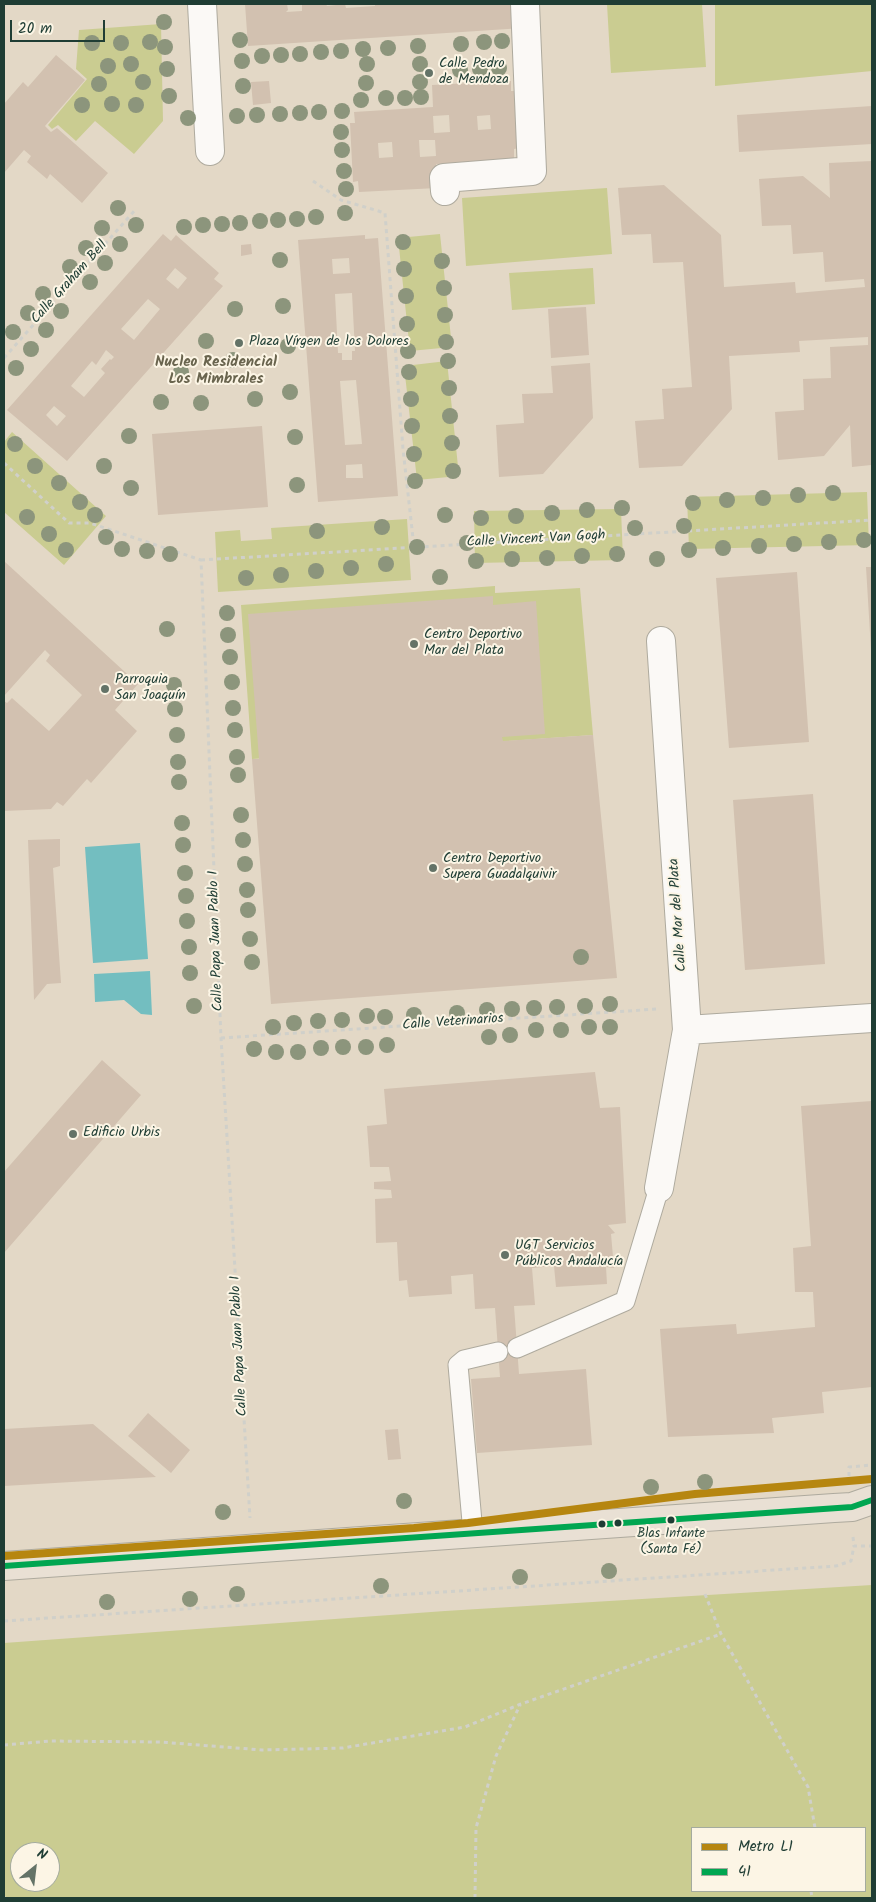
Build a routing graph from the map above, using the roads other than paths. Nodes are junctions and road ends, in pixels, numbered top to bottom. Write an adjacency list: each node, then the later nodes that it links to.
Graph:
1 (202, 4): 3 (street)
2 (525, 4): 4 (street)
3 (210, 151)
4 (445, 191)
5 (661, 641): 7 (street, Calle Mar del Plata)
6 (872, 1018): 7 (street)
7 (686, 1019): 8 (street, Calle Mar del Plata)
8 (659, 1188): 9 (lane)
9 (517, 1348)
10 (498, 1352): 12 (lane)
11 (865, 1506): 12 (main road)
12 (473, 1533): 13 (main road)
13 (4, 1566)

